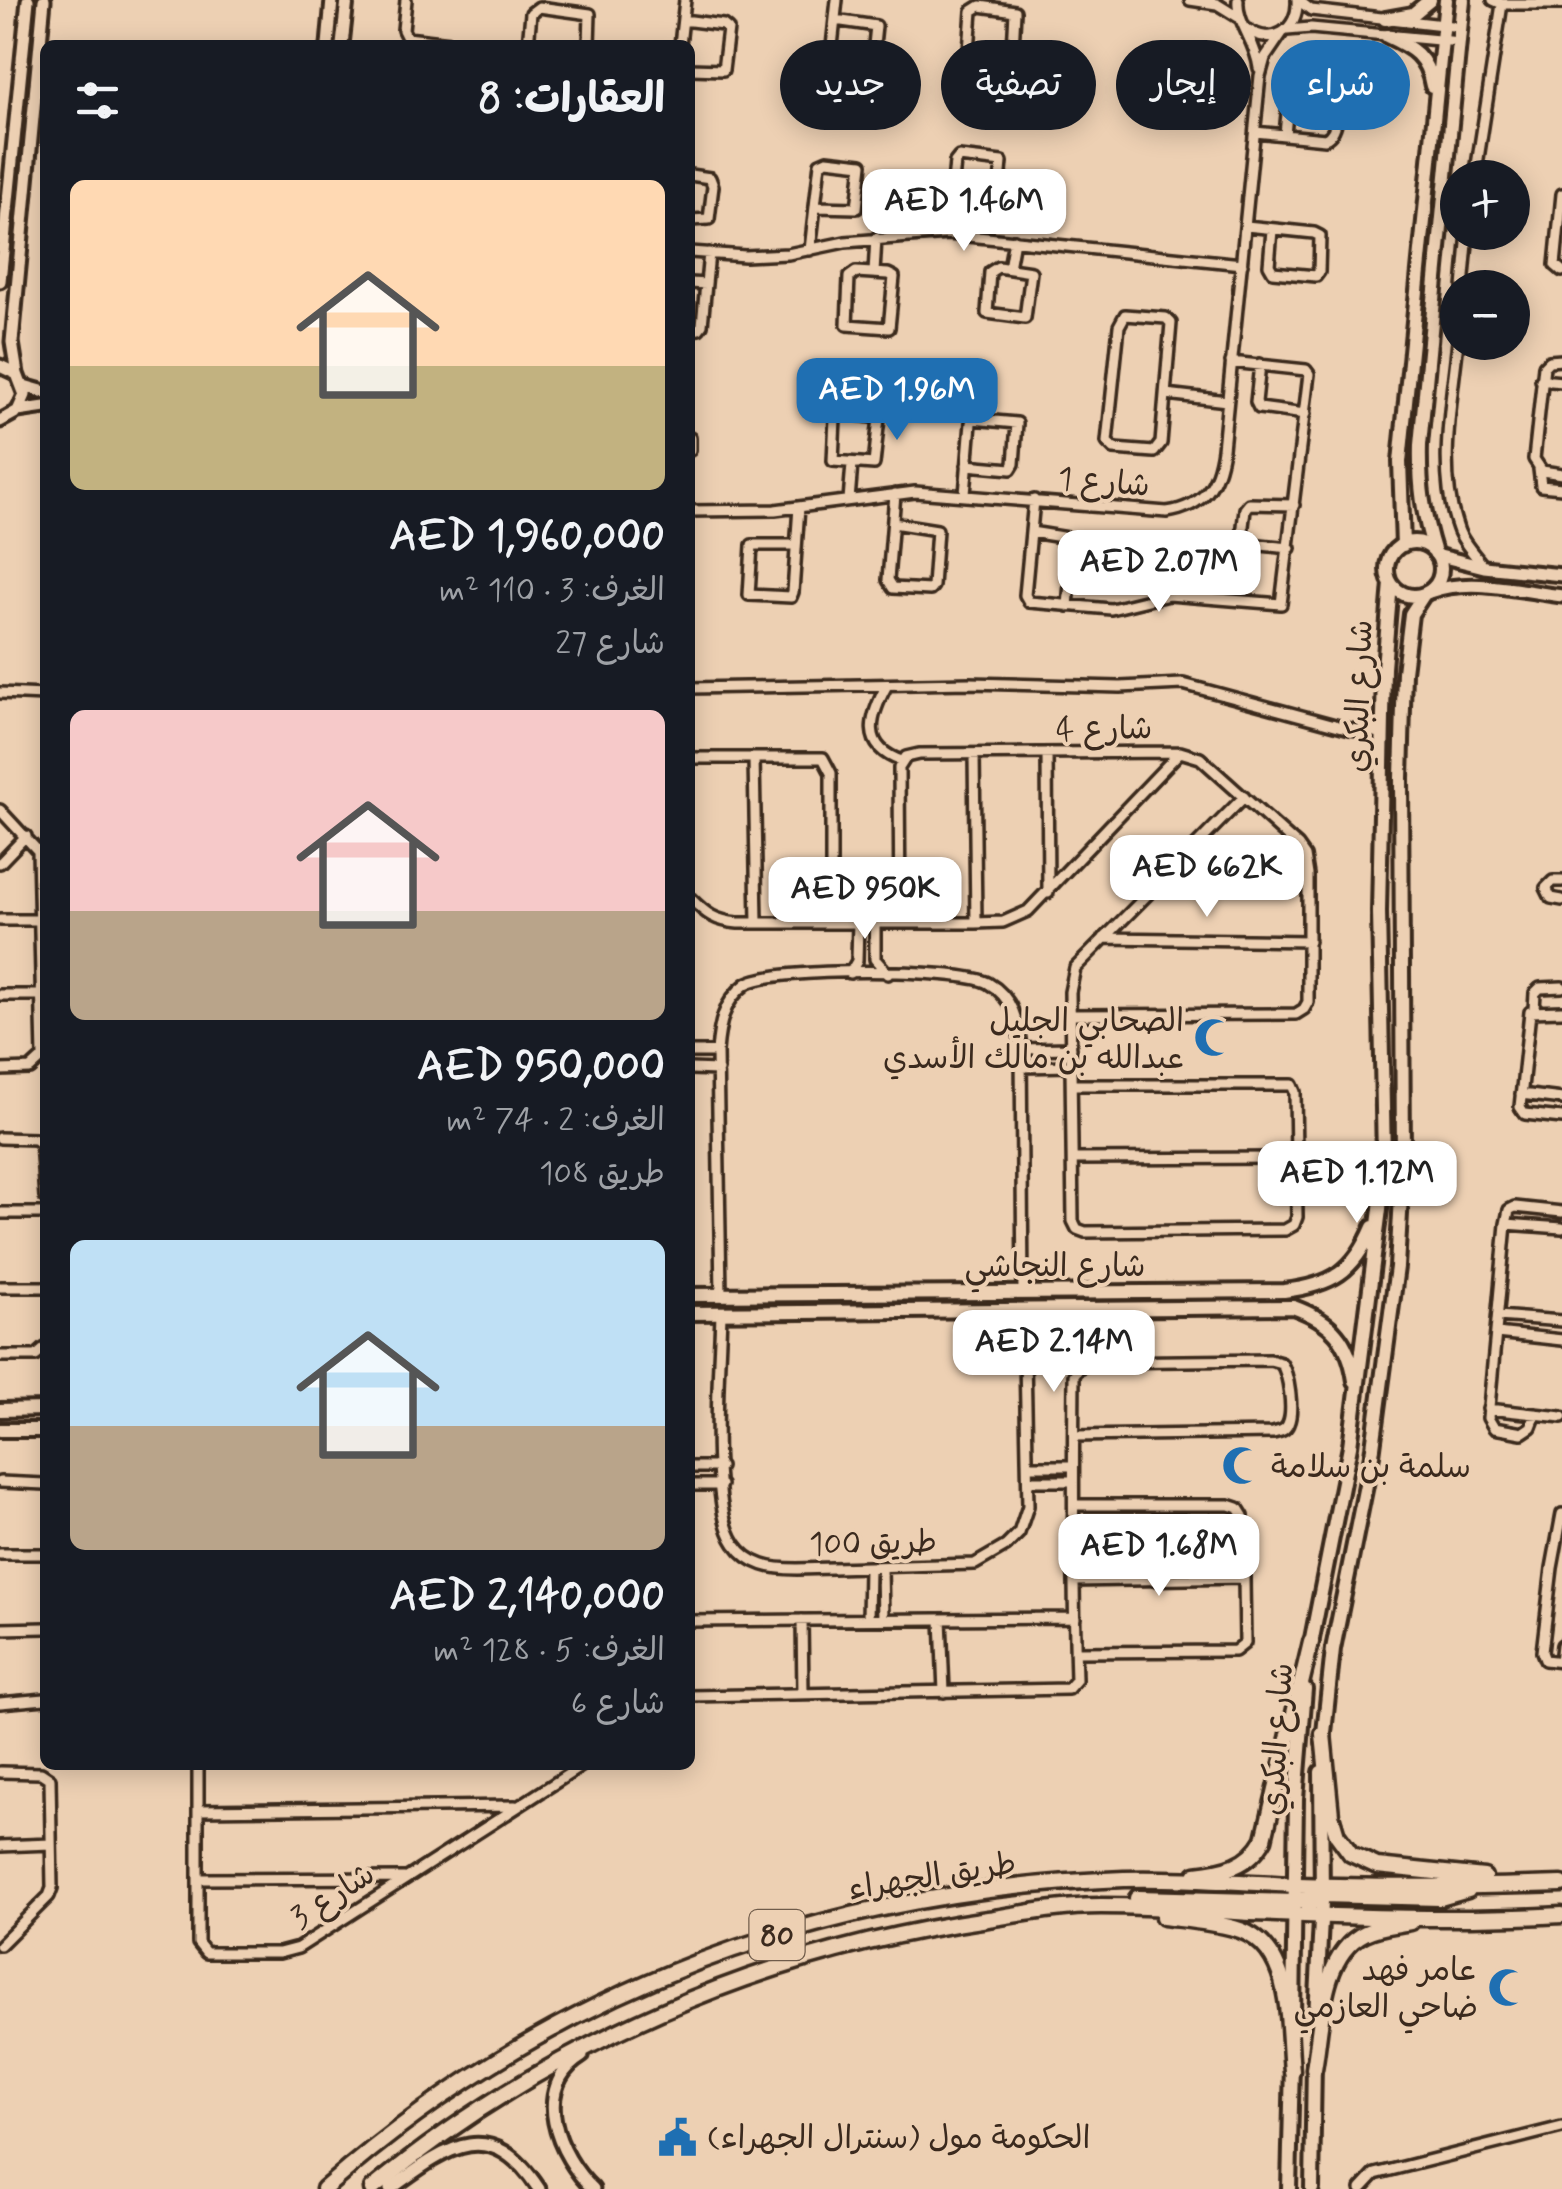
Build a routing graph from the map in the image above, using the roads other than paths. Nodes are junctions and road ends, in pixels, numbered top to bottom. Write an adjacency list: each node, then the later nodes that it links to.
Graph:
1 (28, 0): 59 (street)
2 (44, 0): 26 (street)
3 (332, 0): 27 (street)
4 (347, 0): 28 (street)
5 (406, 0): 29 (street)
6 (685, 0): 19 (street)
7 (837, 0): 20 (street)
8 (1190, 0): 21 (street)
9 (1238, 0): 21 (street, شارع 1)
10 (1298, 0): 18 (street); 23 (street, شارع 1)
11 (1430, 0): 18 (main road)
12 (1446, 0): 22 (main road)
13 (1464, 0): 24 (main road)
14 (1498, 2): 17 (street); 40 (street)
15 (563, 4): 30 (street); 31 (street)
16 (996, 4): 16 (street)
17 (1562, 4)
18 (1384, 19): 22 (street)
19 (683, 20): 32 (street); 35 (street)
20 (834, 20): 20 (street)
21 (1242, 22): 23 (street); 36 (street, شارع 1)
22 (1442, 25): 24 (street); 33 (main road)
23 (1285, 32): 25 (street); 36 (street, شارع 1)
24 (1460, 34): 33 (street); 95 (main road)
25 (1387, 36): 33 (street); 37 (main road)
26 (40, 40)
27 (328, 40)
28 (343, 40)
29 (424, 40)
30 (529, 40)
31 (589, 40)
32 (681, 40)
33 (1440, 42): 37 (main road)
34 (40, 43): 68 (street)
35 (695, 69)
36 (1260, 76): 38 (street, شارع 1)
37 (1434, 102): 92 (main road)
38 (1255, 132): 39 (street); 46 (street, شارع 1)
39 (1285, 135): 39 (street)
40 (1477, 160)
41 (695, 176): 45 (street)
42 (1562, 194): 52 (street)
43 (952, 204): 43 (street); 48 (street)
44 (816, 207): 44 (street); 51 (street)
45 (695, 220)
46 (1246, 226): 47 (street); 55 (street, شارع 1)
47 (1272, 230): 47 (street)
48 (948, 234): 49 (street); 50 (street)
49 (876, 238): 51 (street); 58 (street)
50 (1014, 240): 55 (street); 56 (street)
51 (810, 250): 54 (street)
52 (1559, 252): 57 (street)
53 (695, 253): 54 (street)
54 (709, 254): 61 (street)
55 (1242, 264): 65 (street, شارع 1)
56 (1010, 268): 56 (street)
57 (1562, 271)
58 (874, 273): 58 (street)
59 (0, 281)
60 (695, 283): 61 (street)
61 (706, 284): 62 (street)
62 (695, 329)
63 (1456, 360): 96 (street)
64 (1562, 360): 69 (street)
65 (1231, 362): 66 (street); 73 (street, شارع 1)
66 (1260, 364): 76 (street); 76 (street)
67 (0, 366): 68 (street)
68 (20, 380): 71 (street); 75 (street)
69 (1541, 380): 70 (street); 80 (street)
70 (1562, 382)
71 (40, 390)
72 (1166, 394): 72 (street); 73 (street)
73 (1227, 401): 86 (street, شارع 1)
74 (40, 409): 75 (street)
75 (18, 411): 77 (street)
76 (1305, 414): 87 (street)
77 (0, 421)
78 (852, 464): 78 (street); 85 (street)
79 (967, 465): 79 (street); 84 (street)
80 (1539, 469): 81 (street); 82 (street)
81 (1562, 474)
82 (1562, 488)
83 (895, 494): 84 (street, شارع 1); 85 (street, شارع 1); 90 (street)
84 (964, 494): 86 (street, شارع 1)
85 (849, 500): 88 (street, شارع 1)
86 (1034, 500): 91 (street)
87 (1294, 505): 94 (street); 94 (street)
88 (800, 507): 89 (street, شارع 1); 93 (street)
89 (695, 511)
90 (893, 523): 90 (street)
91 (1031, 532): 101 (street); 101 (street)
92 (1403, 545): 95 (main road); 98 (main road)
93 (796, 546): 93 (street)
94 (1290, 548): 101 (street)
95 (1436, 554): 96 (street); 99 (main road)
96 (1484, 567): 97 (street)
97 (1562, 578): 100 (street)
98 (1390, 583): 99 (main road); 106 (main road, شارع البكري)
99 (1426, 593): 100 (street); 141 (main road, شارع البكري)
100 (1562, 594)
101 (1068, 606)
102 (886, 685): 103 (street); 106 (street); 112 (street)
103 (695, 688)
104 (0, 693): 105 (street)
105 (40, 695)
106 (1382, 733): 132 (main road, شارع البكري)
107 (1180, 752): 108 (street, شارع 4); 113 (street); 118 (street, شارع 4)
108 (1047, 753): 109 (street, شارع 4); 118 (street)
109 (974, 754): 112 (street, شارع 4); 129 (street)
110 (695, 758): 111 (street)
111 (754, 758): 124 (street); 127 (street)
112 (902, 760): 128 (street)
113 (1244, 797): 130 (street); 131 (street)
114 (0, 810): 115 (street)
115 (26, 836): 116 (street); 119 (street)
116 (0, 863)
117 (1562, 881): 120 (street)
118 (1048, 893): 129 (street, شارع 4)
119 (40, 897)
120 (1562, 900)
121 (695, 903): 127 (street, شارع 4)
122 (0, 920): 123 (street)
123 (40, 920)
124 (832, 922): 125 (street, شارع 4); 127 (street, شارع 4)
125 (858, 922): 126 (street, شارع 4); 133 (street)
126 (874, 922): 128 (street, شارع 4); 134 (street)
127 (757, 923)
128 (900, 923): 129 (street, شارع 4)
129 (976, 923)
130 (1104, 938): 131 (street); 140 (street)
131 (1309, 941): 140 (street)
132 (1379, 944): 141 (main road); 160 (main road, شارع البكري)
133 (850, 973): 134 (street); 145 (street)
134 (888, 974): 143 (street)
135 (1562, 987): 138 (street)
136 (0, 994): 137 (street)
137 (40, 995)
138 (1534, 1009): 139 (street); 153 (street)
139 (1562, 1011)
140 (1071, 1016): 142 (street)
141 (1400, 1031): 222 (main road, شارع البكري)
142 (1072, 1048): 143 (street); 147 (street)
143 (1021, 1049): 148 (street)
144 (695, 1052): 145 (street)
145 (718, 1052): 151 (street)
146 (40, 1063): 149 (street)
147 (1072, 1066): 148 (street); 152 (street)
148 (1021, 1067): 169 (street)
149 (0, 1070)
150 (695, 1070): 151 (street)
151 (718, 1070): 170 (street)
152 (1072, 1085): 158 (street); 159 (street)
153 (1521, 1094): 154 (street); 155 (street)
154 (1562, 1099)
155 (1562, 1118)
156 (0, 1138): 157 (street)
157 (40, 1142)
158 (1296, 1158): 159 (street); 159 (street)
159 (1073, 1159)
160 (1380, 1210): 168 (main road, شارع النجاشي); 182 (main road, شارع البكري)
161 (1562, 1212): 164 (street)
162 (0, 1213): 163 (street)
163 (40, 1213)
164 (1506, 1224): 165 (street); 176 (street)
165 (1562, 1228)
166 (0, 1287): 167 (street)
167 (40, 1287)
168 (1174, 1291): 169 (main road, شارع النجاشي); 172 (main road)
169 (1023, 1292): 170 (main road, شارع النجاشي)
170 (721, 1294): 171 (main road, شارع النجاشي)
171 (695, 1295)
172 (1173, 1308): 173 (main road, شارع النجاشي); 182 (main road, شارع النجاشي)
173 (1024, 1310): 175 (main road, شارع النجاشي); 191 (street, طريق 100)
174 (695, 1312): 175 (main road, شارع النجاشي)
175 (721, 1312): 193 (street, طريق 100)
176 (1498, 1316): 177 (street); 178 (street)
177 (1562, 1321)
178 (1496, 1333): 179 (street); 184 (street)
179 (1562, 1340)
180 (40, 1352): 181 (street)
181 (0, 1356)
182 (1356, 1398): 210 (main road, شارع البكري)
183 (40, 1409): 185 (main road)
184 (1488, 1409): 186 (street); 186 (street)
185 (0, 1410)
186 (1536, 1414): 187 (street)
187 (1562, 1416)
188 (0, 1430): 189 (main road)
189 (40, 1430)
190 (1074, 1436): 190 (street); 192 (street)
191 (1028, 1466): 192 (street); 195 (street, طريق 100)
192 (1074, 1466): 196 (street)
193 (720, 1467): 194 (street); 200 (street, طريق 100)
194 (695, 1468)
195 (1028, 1481): 196 (street); 206 (street, طريق 100)
196 (1074, 1481): 201 (street)
197 (0, 1482): 198 (street)
198 (40, 1484)
199 (695, 1484): 200 (street)
200 (720, 1485): 205 (street, طريق 100)
201 (1074, 1505): 208 (street); 209 (street)
202 (1562, 1514): 207 (street)
203 (0, 1554): 204 (street)
204 (40, 1554)
205 (868, 1568): 206 (street, طريق 100); 212 (street)
206 (882, 1568): 213 (street)
207 (1557, 1570): 223 (street)
208 (1244, 1578): 209 (street); 221 (street)
209 (1074, 1581): 211 (street)
210 (1321, 1601): 219 (main road, شارع البكري); 222 (main road)
211 (1075, 1618): 214 (street); 221 (street)
212 (868, 1619): 213 (street); 215 (street)
213 (883, 1619): 214 (street)
214 (941, 1619): 224 (street)
215 (802, 1620): 216 (street); 225 (street)
216 (695, 1621)
217 (40, 1628): 218 (street)
218 (0, 1629)
219 (1310, 1642): 239 (highway); 241 (main road, شارع البكري)
220 (1562, 1645): 223 (street)
221 (1075, 1652): 224 (street)
222 (1331, 1662): 229 (main road, شارع البكري)
223 (1561, 1662)
224 (944, 1692): 225 (street)
225 (802, 1693): 226 (street)
226 (695, 1696)
227 (40, 1699): 228 (street)
228 (0, 1702)
229 (1323, 1734): 240 (highway); 242 (main road, شارع البكري)
230 (198, 1770): 234 (street, شارع 3)
231 (574, 1770): 233 (street, شارع 3)
232 (0, 1772): 235 (street)
233 (517, 1806): 234 (street); 237 (street, شارع 3)
234 (198, 1810): 238 (street, شارع 3)
235 (51, 1844): 236 (street); 248 (street)
236 (0, 1846)
237 (404, 1878): 238 (street); 238 (street, شارع 3)
238 (198, 1879)
239 (1126, 1879): 241 (highway, طريق الجهراء / 80); 253 (highway, طريق الجهراء / 80)
240 (1556, 1884): 242 (highway, طريق الجهراء)
241 (1296, 1885): 242 (highway, طريق الجهراء / 80); 244 (main road, شارع البكري)
242 (1322, 1890): 244 (highway); 246 (main road, شارع البكري)
243 (1098, 1906): 244 (highway); 249 (highway, طريق الجهراء / 80); 251 (highway)
244 (1296, 1908): 246 (highway); 251 (main road, شارع البكري)
245 (1562, 1914): 247 (highway)
246 (1321, 1915): 247 (highway); 250 (main road, شارع البكري)
247 (1504, 1916): 250 (highway)
248 (0, 1945)
249 (640, 2022): 254 (highway, طريق الجهراء / 80); 257 (street)
250 (1314, 2069): 259 (main road, شارع البكري)
251 (1292, 2070): 258 (main road, شارع البكري)
252 (1562, 2127): 260 (street)
253 (324, 2189)
254 (372, 2189)
255 (390, 2189): 256 (street)
256 (539, 2189)
257 (592, 2189)
258 (1289, 2189)
259 (1312, 2189)
260 (1362, 2189)

